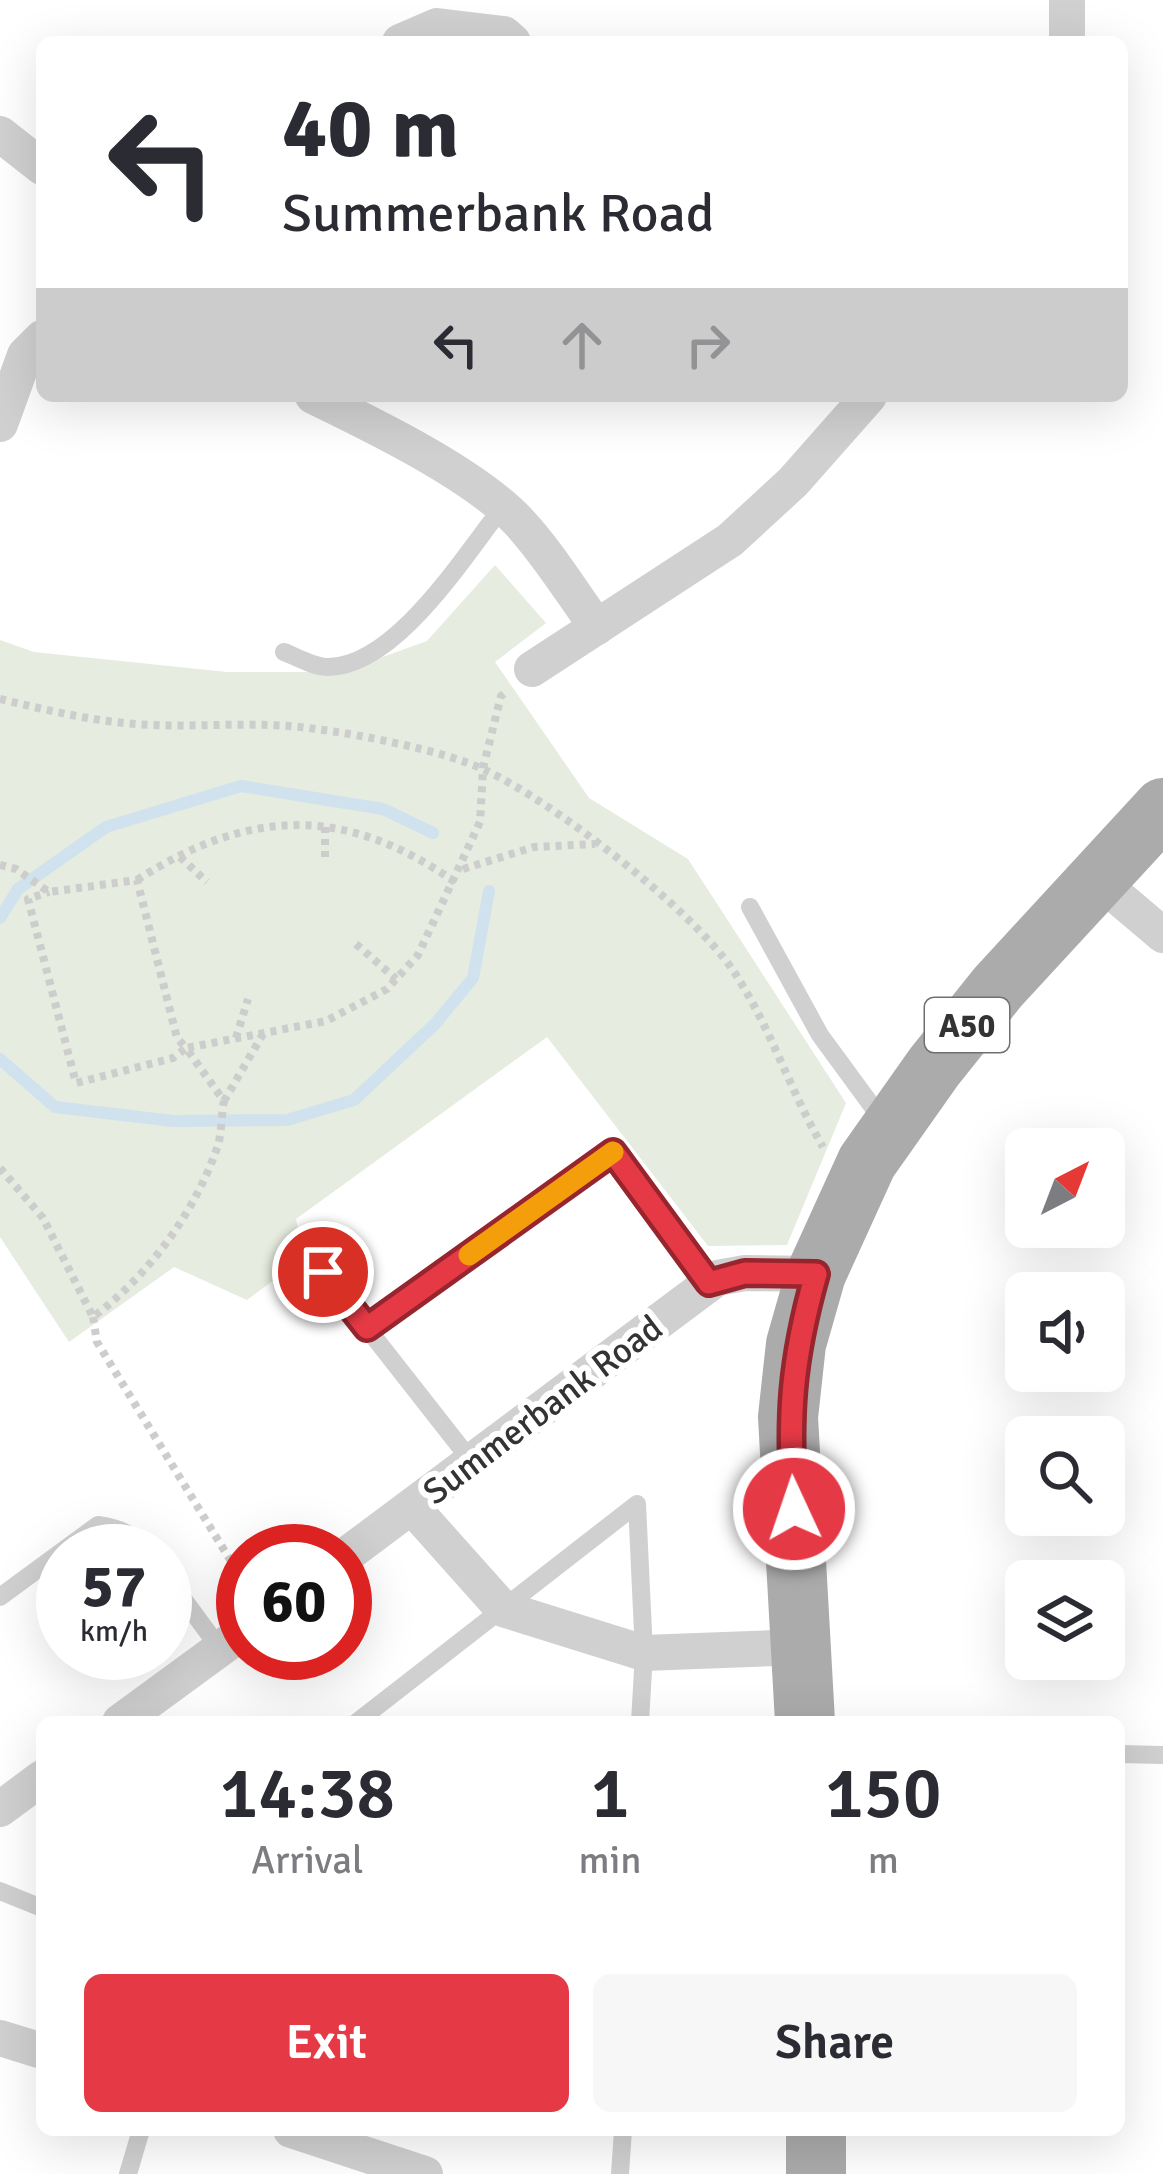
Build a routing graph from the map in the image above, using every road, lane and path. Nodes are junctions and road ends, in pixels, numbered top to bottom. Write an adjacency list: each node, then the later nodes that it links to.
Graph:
1 (1066, 0): 5 (street)
2 (435, 13): 3 (street); 4 (street)
3 (407, 36)
4 (506, 36)
5 (1067, 36)
6 (0, 134): 7 (street)
7 (36, 162)
8 (36, 344): 11 (street)
9 (325, 402): 12 (street)
10 (864, 402): 13 (street)
11 (0, 424)
12 (502, 508): 13 (street); 14 (lane)
13 (597, 627): 15 (street)
14 (284, 652)
15 (532, 669): 17 (path)
16 (0, 699): 17 (path)
17 (482, 768): 20 (path); 24 (path)
18 (1163, 808): 26 (main road, A50)
19 (325, 826): 21 (path); 22 (path); 28 (path)
20 (595, 844): 24 (path); 41 (path)
21 (179, 857): 25 (path); 27 (path)
22 (325, 857)
23 (0, 865): 29 (path)
24 (462, 869): 28 (path)
25 (136, 880): 29 (path); 37 (path)
26 (1098, 880): 31 (street); 39 (main road, A50)
27 (207, 882)
28 (455, 882): 33 (path)
29 (49, 892): 37 (path)
30 (750, 907): 39 (lane)
31 (1163, 935)
32 (356, 944): 33 (path)
33 (396, 979): 35 (path)
34 (248, 999): 36 (path)
35 (264, 1033): 36 (path); 38 (path)
36 (236, 1038): 37 (path)
37 (187, 1048): 38 (path)
38 (224, 1106): 45 (path)
39 (889, 1130): 41 (main road, A50)
40 (0, 1168): 45 (path)
41 (852, 1196): 43 (main road, A50)
42 (323, 1272): 46 (lane)
43 (816, 1274): 44 (street, Summerbank Road); 56 (main road, A50)
44 (709, 1283): 46 (lane); 47 (street, Summerbank Road)
45 (93, 1317): 49 (path)
46 (367, 1328): 47 (lane)
47 (472, 1462): 48 (street, Summerbank Road)
48 (412, 1507): 50 (street, Summerbank Road); 54 (street)
49 (216, 1536)
50 (372, 1536)
51 (36, 1571): 52 (lane)
52 (0, 1597)
53 (192, 1601): 55 (lane)
54 (503, 1609): 58 (street); 58 (lane); 60 (lane)
55 (216, 1624)
56 (802, 1647): 58 (street); 62 (main road, A50)
57 (216, 1652): 59 (street)
58 (644, 1653): 61 (lane)
59 (134, 1716)
60 (373, 1716)
61 (640, 1716)
62 (805, 1716)
63 (1125, 1754): 64 (lane)
64 (1163, 1754)
65 (36, 1782): 66 (street)
66 (0, 1808)
67 (0, 1891): 68 (lane)
68 (36, 1906)
69 (0, 2038): 70 (street)
70 (36, 2049)
71 (139, 2136): 75 (lane)
72 (309, 2136): 76 (street)
73 (623, 2136): 77 (lane)
74 (816, 2136): 78 (main road)
75 (128, 2174)
76 (425, 2174)
77 (620, 2174)
78 (816, 2174)

